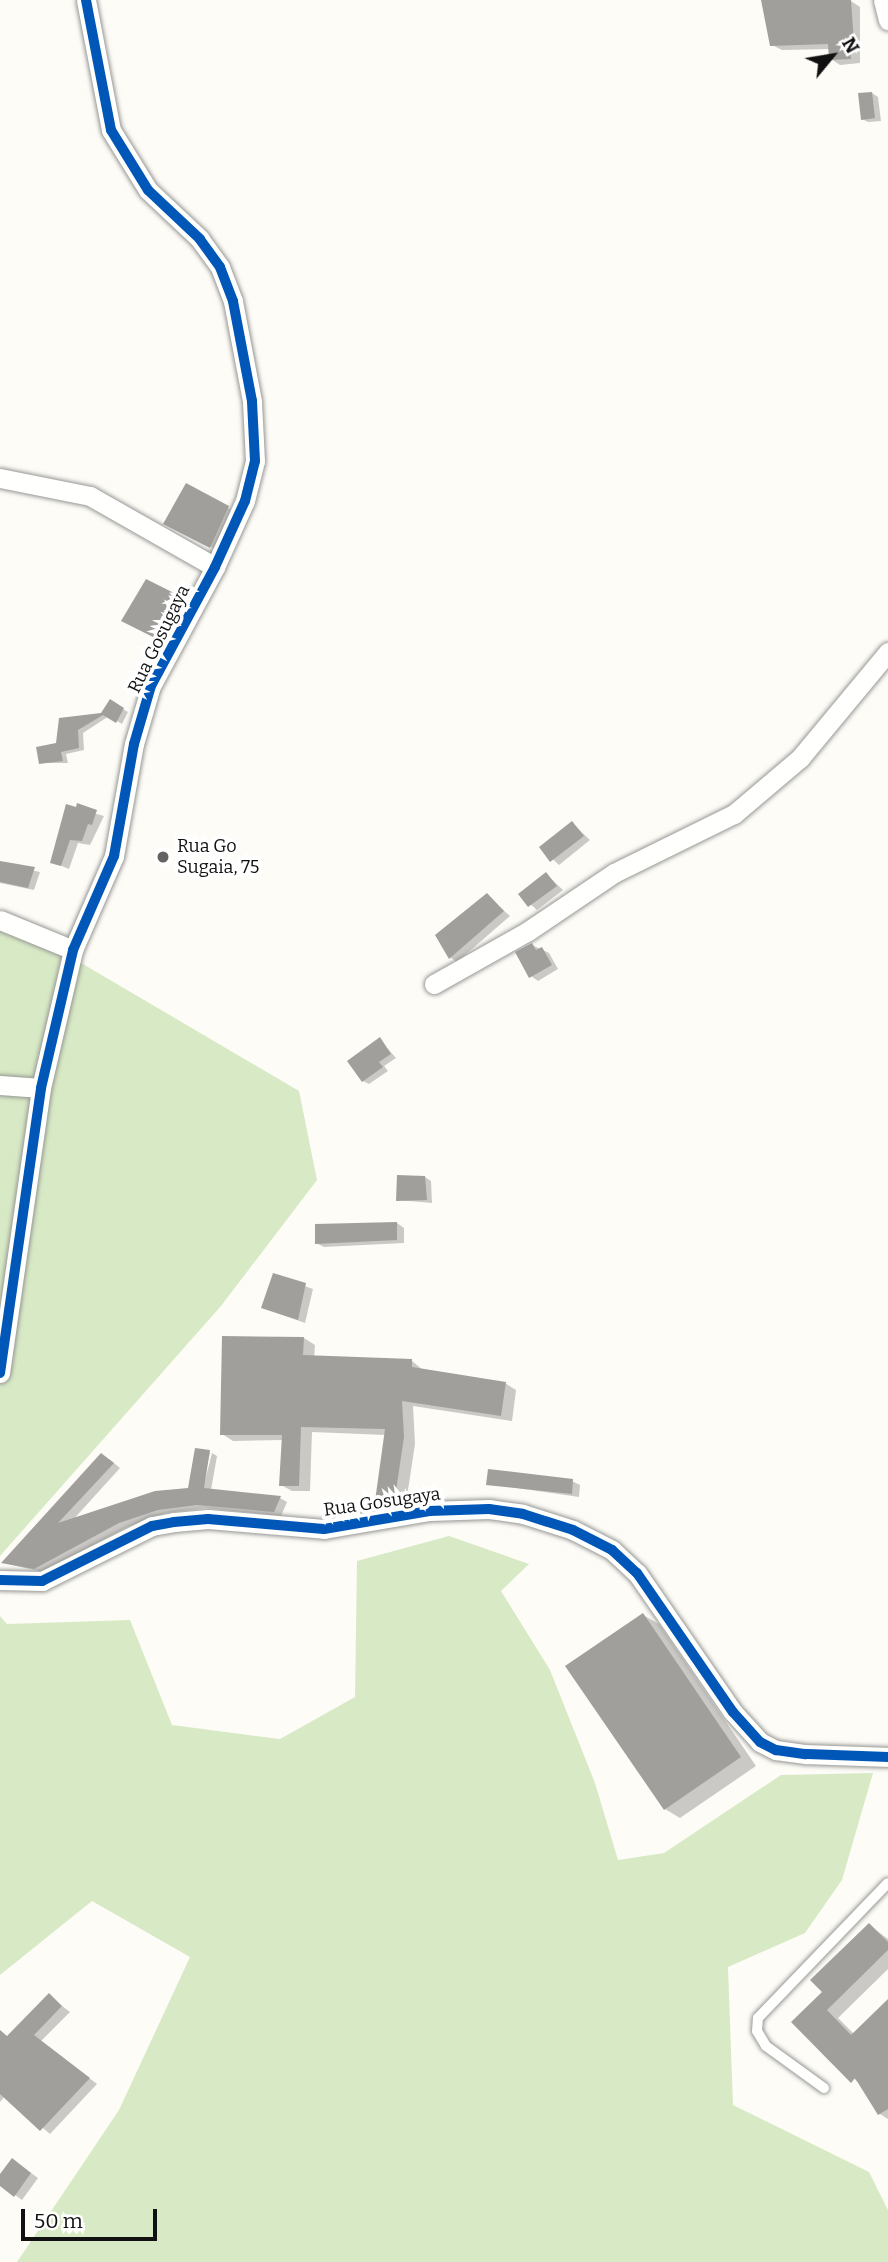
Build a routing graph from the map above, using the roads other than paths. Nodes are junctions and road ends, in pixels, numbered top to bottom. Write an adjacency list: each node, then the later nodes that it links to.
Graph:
1 (86, 0): 5 (street, Rua Gosugaya)
2 (883, 0): 3 (street)
3 (888, 20)
4 (0, 478): 5 (street)
5 (215, 567): 8 (street, Rua Gosugaya)
6 (888, 652): 9 (street)
7 (0, 920): 8 (street)
8 (73, 950): 11 (street, Rua Gosugaya)
9 (434, 984)
10 (0, 1085): 11 (street)
11 (41, 1088): 12 (street, Rua Gosugaya)
12 (0, 1373)
13 (0, 1580): 14 (street, Rua Gosugaya)
14 (888, 1757)
15 (888, 1883): 16 (lane)
16 (824, 2088)

